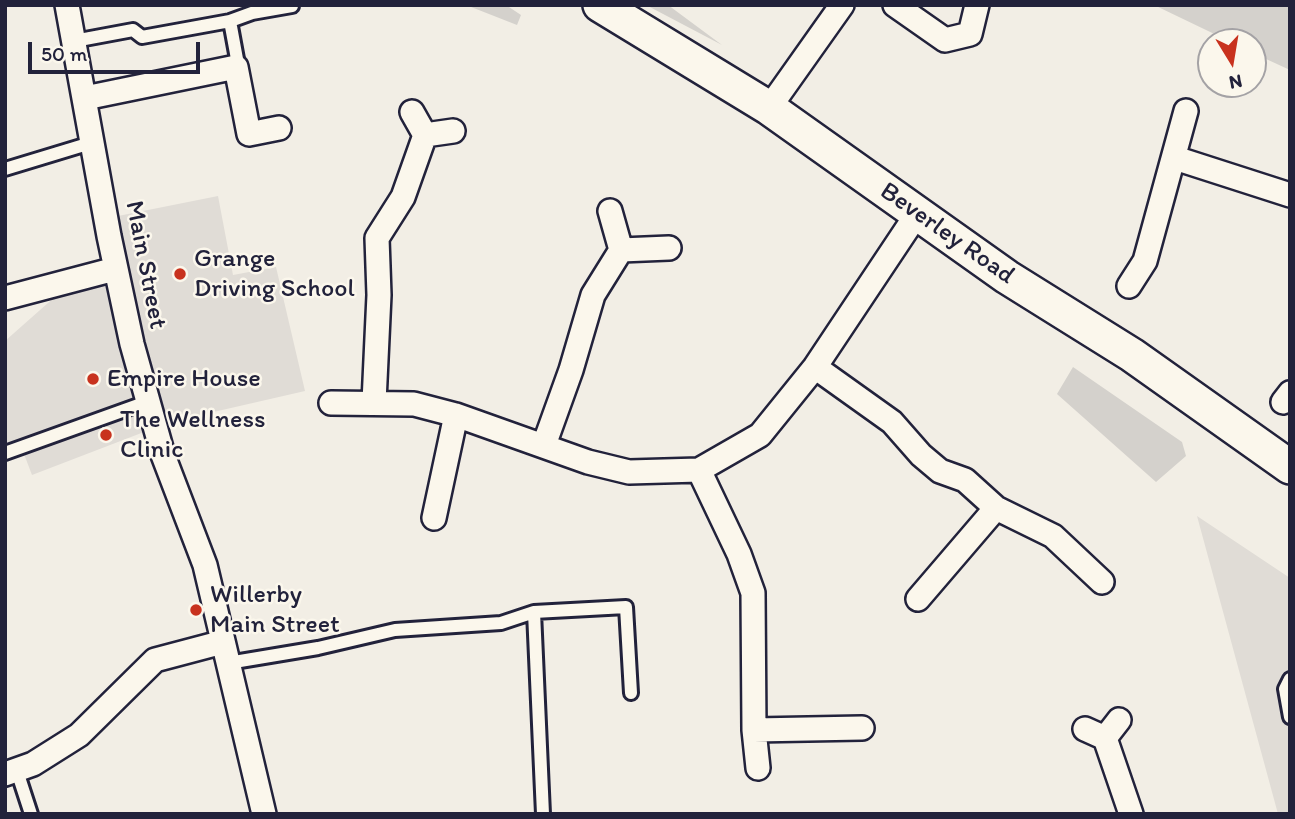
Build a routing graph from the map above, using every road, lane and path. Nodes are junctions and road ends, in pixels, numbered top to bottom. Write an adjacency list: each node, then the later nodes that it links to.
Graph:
1 (67, 5): 8 (street, Main Street)
2 (600, 5): 11 (main road, Beverley Road)
3 (842, 5): 11 (street)
4 (895, 5): 5 (street)
5 (977, 5)
6 (292, 6): 7 (lane)
7 (230, 21): 8 (lane); 9 (lane)
8 (74, 41): 10 (street, Main Street)
9 (237, 59)
10 (85, 98): 14 (street); 17 (street, Main Street)
11 (769, 108): 22 (main road, Beverley Road)
12 (1186, 111): 18 (street)
13 (412, 113): 16 (street)
14 (279, 128)
15 (453, 131): 16 (street)
16 (425, 135): 30 (street)
17 (94, 142): 19 (lane); 25 (street, Main Street)
18 (1175, 158): 20 (street); 26 (street)
19 (5, 169)
20 (1290, 195)
21 (610, 211): 24 (street)
22 (917, 215): 28 (street); 35 (main road, Beverley Road)
23 (669, 248): 24 (street)
24 (621, 250): 33 (street)
25 (115, 269): 27 (street); 29 (street, Main Street)
26 (1129, 286)
27 (5, 298)
28 (815, 367): 36 (street); 37 (street)
29 (147, 402): 34 (lane); 42 (street, Main Street)
30 (374, 402): 31 (street); 32 (street)
31 (331, 403)
32 (456, 415): 33 (street); 38 (street)
33 (544, 445): 36 (street)
34 (5, 453)
35 (1290, 467)
36 (699, 470): 48 (street)
37 (996, 508): 39 (street); 40 (street)
38 (434, 517)
39 (1102, 582)
40 (918, 599)
41 (534, 612): 42 (lane); 44 (lane); 53 (lane)
42 (226, 653): 50 (street); 52 (street, Main Street)
43 (1290, 679): 45 (lane)
44 (631, 693)
45 (1290, 717)
46 (862, 728): 48 (street)
47 (1103, 729): 54 (street)
48 (754, 730): 49 (street)
49 (758, 768)
50 (11, 772): 51 (lane)
51 (31, 814)
52 (264, 814)
53 (543, 814)
54 (1131, 814)

